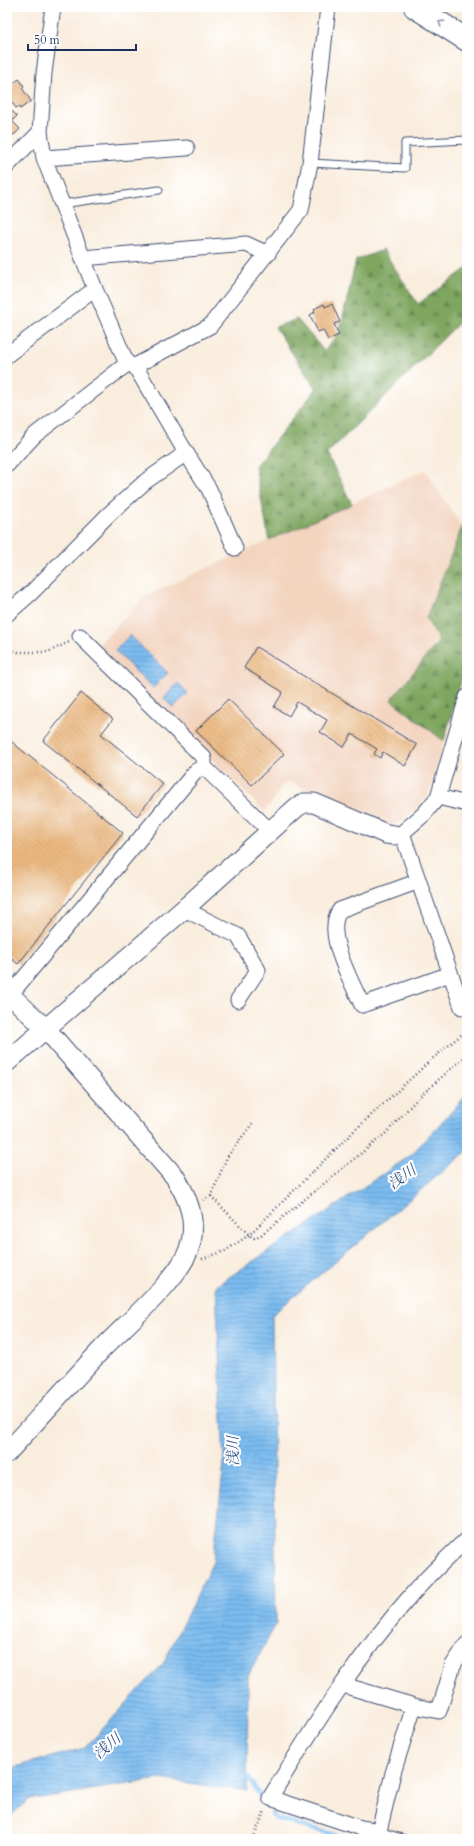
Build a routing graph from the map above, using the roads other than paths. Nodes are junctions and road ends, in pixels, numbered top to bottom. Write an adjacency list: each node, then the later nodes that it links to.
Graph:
1 (53, 7): 5 (street)
2 (328, 7): 9 (street)
3 (415, 7): 4 (highway, one-way to 3)
4 (467, 40)
5 (40, 132): 8 (street); 10 (street)
6 (467, 140): 9 (lane)
7 (187, 148): 8 (street)
8 (44, 158): 12 (street)
9 (310, 163): 13 (street)
10 (7, 166)
11 (159, 190): 12 (lane)
12 (62, 204): 14 (street)
13 (268, 254): 14 (street); 17 (street)
14 (83, 258): 15 (street)
15 (95, 289): 16 (street); 17 (street)
16 (7, 355)
17 (131, 365): 18 (street); 19 (street)
18 (185, 451): 20 (street); 21 (street)
19 (7, 465)
20 (235, 548)
21 (7, 614)
22 (80, 636): 24 (street)
23 (467, 697): 25 (street)
24 (204, 767): 27 (street); 32 (street)
25 (438, 797): 26 (street); 28 (street)
26 (467, 804)
27 (270, 831): 28 (street); 30 (street)
28 (398, 834): 29 (street)
29 (419, 881): 31 (street); 31 (street)
30 (184, 909): 33 (street); 35 (street)
31 (450, 974): 34 (street)
32 (9, 994): 35 (street)
33 (238, 1000)
34 (462, 1007)
35 (46, 1029): 36 (street); 37 (street)
36 (7, 1062)
37 (7, 1453)
38 (467, 1539): 40 (street)
39 (465, 1650): 41 (street)
40 (343, 1685): 41 (street); 43 (street)
41 (414, 1706): 42 (street)
42 (379, 1831): 43 (street); 44 (lane)
43 (361, 1833)
44 (405, 1839)

